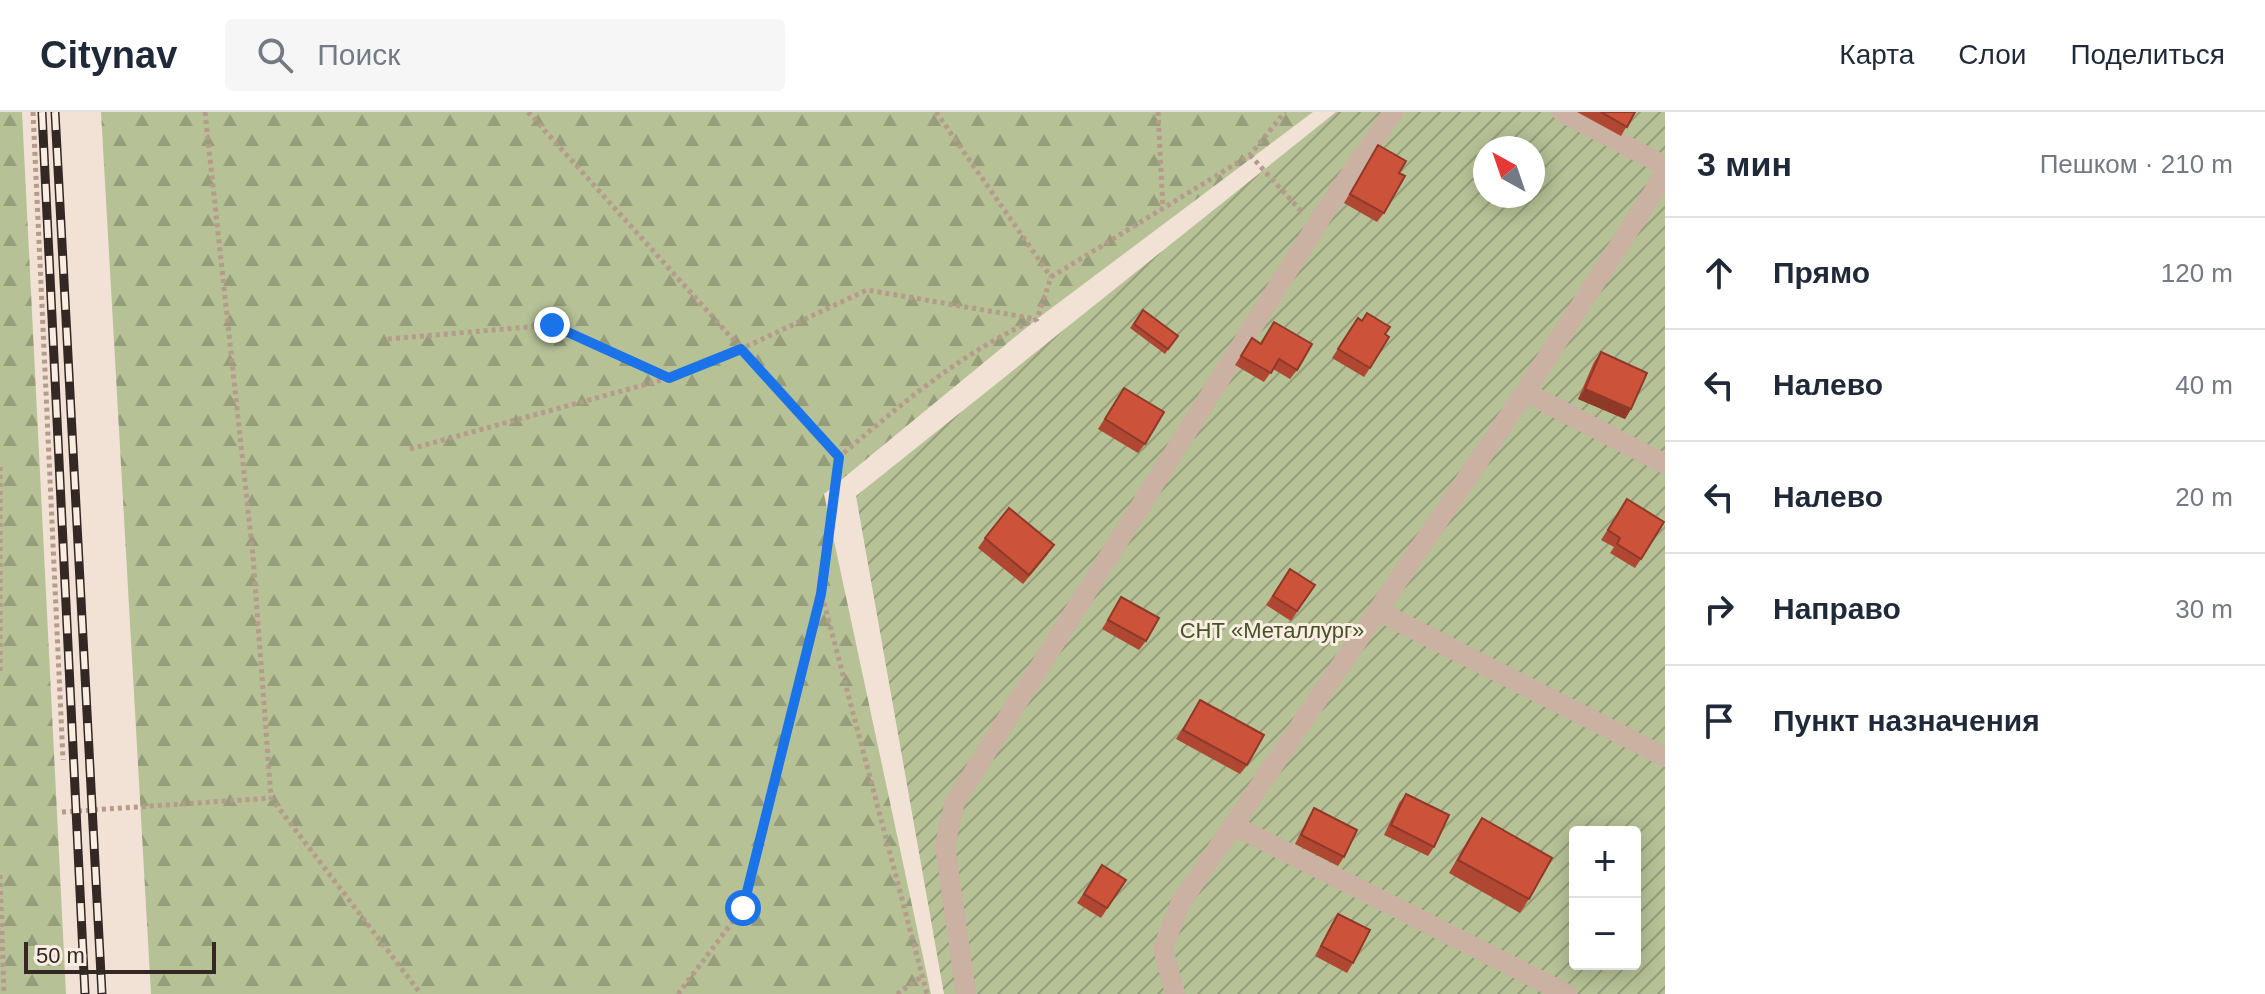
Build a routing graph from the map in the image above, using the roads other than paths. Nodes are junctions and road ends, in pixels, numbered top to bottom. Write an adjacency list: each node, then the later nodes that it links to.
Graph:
1 (1393, 112): 10 (street)
2 (1562, 112): 3 (street)
3 (1665, 166)
4 (1665, 174): 5 (street)
5 (1525, 392): 6 (street); 7 (street)
6 (1665, 464)
7 (1378, 611): 8 (street); 9 (street)
8 (1665, 757)
9 (1233, 825): 11 (street); 12 (street)
10 (966, 994)
11 (1175, 994)
12 (1567, 994)

